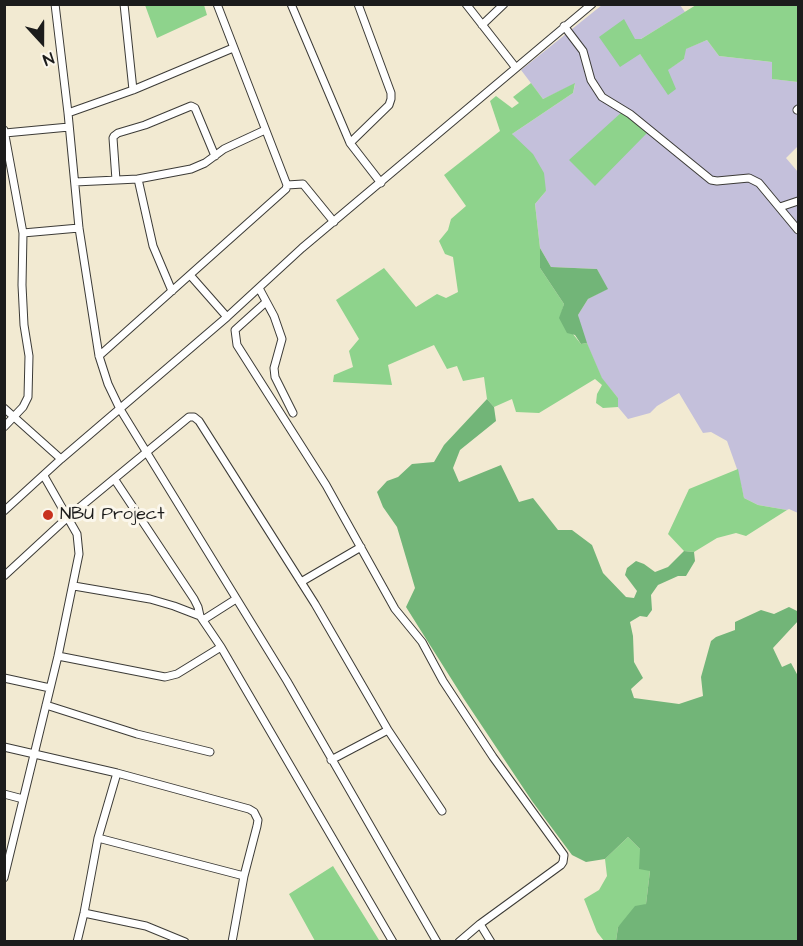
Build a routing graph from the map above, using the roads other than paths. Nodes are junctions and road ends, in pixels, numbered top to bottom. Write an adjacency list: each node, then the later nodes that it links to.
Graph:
1 (55, 4): 14 (street)
2 (124, 4): 13 (street)
3 (217, 4): 11 (street)
4 (291, 4): 18 (street)
5 (358, 4): 18 (street)
6 (466, 4): 9 (street)
7 (504, 4): 9 (street)
8 (592, 4): 10 (street)
9 (482, 25): 12 (street)
10 (564, 26): 12 (street); 26 (street)
11 (233, 48): 13 (street); 16 (street)
12 (516, 68): 23 (street)
13 (133, 90): 14 (street)
14 (68, 113): 15 (street)
15 (69, 127): 17 (street); 22 (street)
16 (265, 130): 19 (street); 24 (street)
17 (5, 131): 30 (street)
18 (350, 142): 23 (street)
19 (215, 156): 20 (street); 21 (street)
20 (138, 179): 21 (street); 33 (street)
21 (116, 180): 22 (street)
22 (75, 182): 28 (street)
23 (381, 183): 27 (street)
24 (287, 185): 27 (street); 31 (street)
25 (798, 201): 26 (street)
26 (780, 207): 29 (street)
27 (334, 222): 32 (street)
28 (79, 228): 30 (street); 36 (street)
29 (798, 230)
30 (23, 233): 40 (street)
31 (190, 275): 33 (street); 35 (street)
32 (259, 288): 34 (street); 35 (street)
33 (171, 291): 36 (street)
34 (266, 302): 39 (street); 48 (street)
35 (227, 316): 38 (street)
36 (99, 356): 38 (street)
37 (4, 408): 40 (street)
38 (120, 409): 42 (street); 43 (street)
39 (293, 413)
40 (14, 416): 41 (street); 43 (street)
41 (4, 427)
42 (146, 452): 45 (street); 50 (street); 52 (street)
43 (61, 459): 44 (street)
44 (44, 476): 46 (street); 47 (street)
45 (115, 480): 47 (street); 53 (street)
46 (4, 511)
47 (68, 518): 49 (street); 51 (street)
48 (361, 547): 50 (street); 72 (street)
49 (4, 576)
50 (301, 582): 59 (street)
51 (74, 586): 53 (street); 55 (street)
52 (236, 599): 53 (street); 63 (street)
53 (201, 618): 54 (street)
54 (221, 647): 55 (street); 76 (street)
55 (58, 656): 57 (street)
56 (4, 678): 57 (street)
57 (50, 688): 58 (street)
58 (46, 705): 61 (street); 62 (street)
59 (388, 730): 63 (street); 67 (street)
60 (4, 747): 62 (street)
61 (210, 752)
62 (35, 754): 64 (street); 66 (street)
63 (331, 760): 77 (street)
64 (117, 773): 68 (street); 69 (street)
65 (4, 794): 66 (street)
66 (23, 799): 70 (street)
67 (442, 811)
68 (98, 838): 69 (street); 71 (street)
69 (244, 876): 75 (street)
70 (4, 878)
71 (84, 914): 73 (street); 74 (street)
72 (480, 924): 78 (street); 79 (street)
73 (77, 942)
74 (185, 942)
75 (231, 942)
76 (393, 942)
77 (437, 942)
78 (459, 942)
79 (491, 942)

